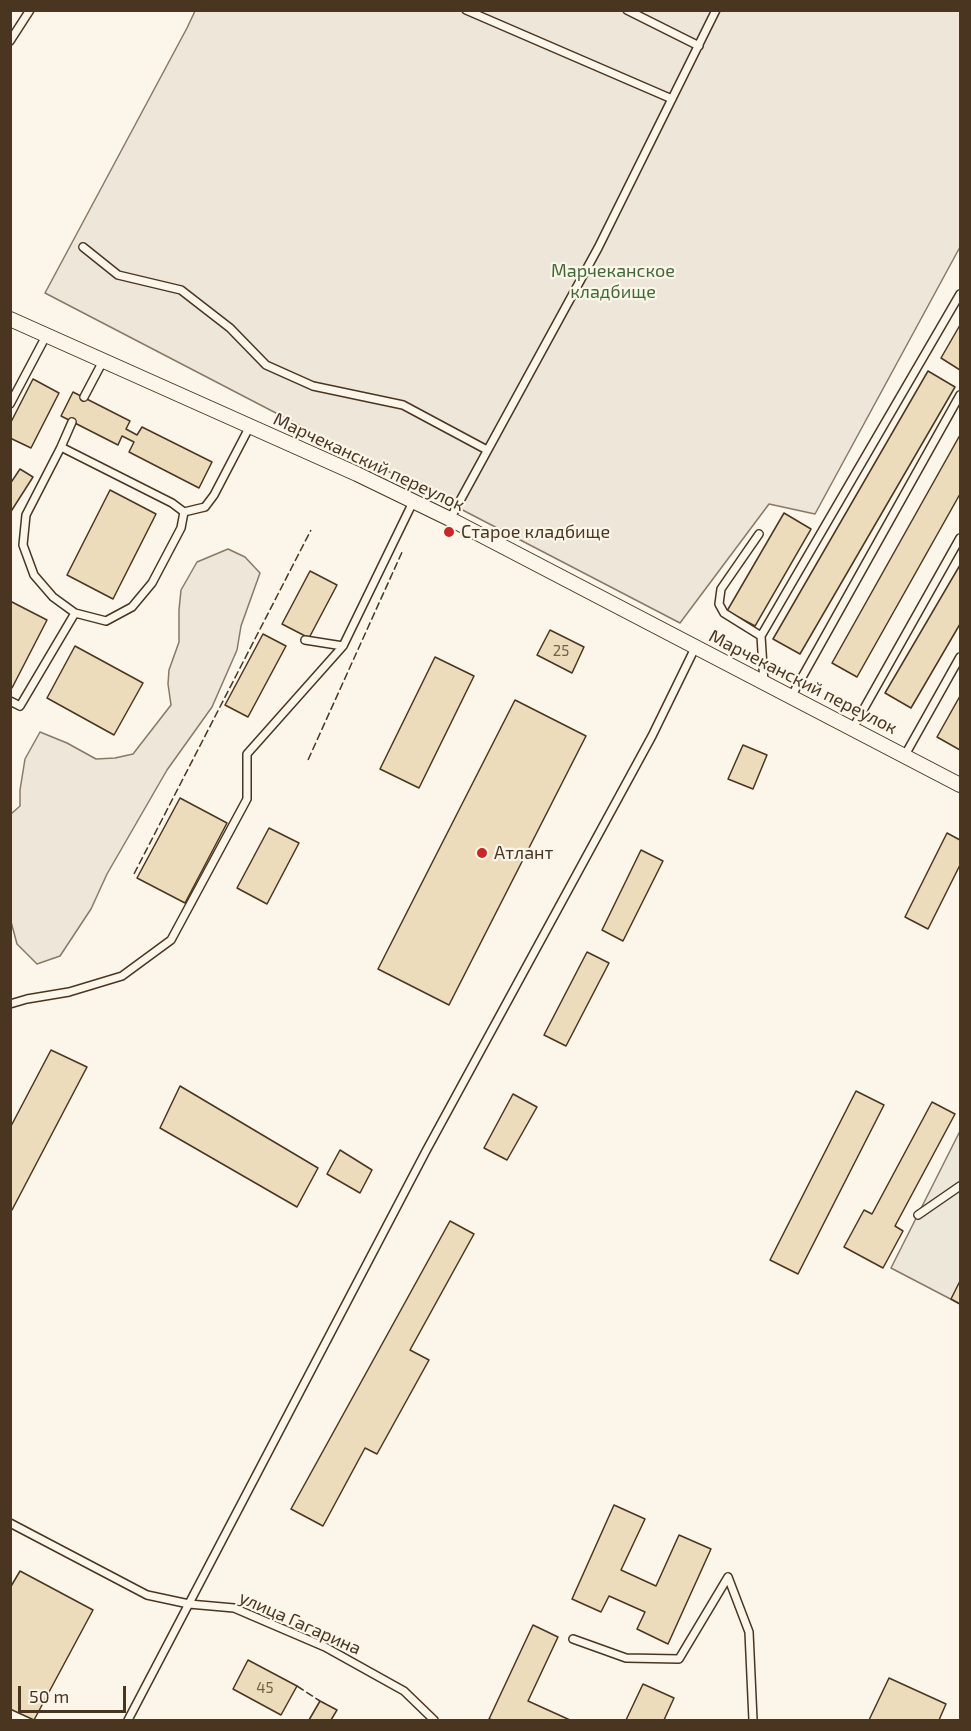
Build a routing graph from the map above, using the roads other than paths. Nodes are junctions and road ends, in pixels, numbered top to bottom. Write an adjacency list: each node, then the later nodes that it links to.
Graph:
1 (30, 10): 5 (lane)
2 (466, 10): 7 (lane)
3 (627, 10): 6 (lane)
4 (716, 10): 6 (lane)
5 (10, 41)
6 (699, 46): 7 (lane)
7 (672, 99): 19 (lane)
8 (83, 247): 19 (lane)
9 (960, 294): 26 (lane)
10 (11, 321): 11 (street, Марчеканский переулок)
11 (46, 336): 12 (street, Марчеканский переулок); 15 (lane)
12 (103, 361): 14 (lane); 17 (street, Марчеканский переулок)
13 (960, 395): 32 (lane)
14 (84, 397)
15 (10, 404)
16 (72, 422): 18 (lane)
17 (250, 426): 20 (street, Марчеканский переулок); 21 (lane)
18 (61, 447): 21 (lane); 25 (lane)
19 (487, 450): 22 (lane)
20 (413, 502): 22 (street, Марчеканский переулок); 28 (lane)
21 (184, 512): 25 (lane)
22 (450, 519): 29 (street, Марчеканский переулок)
23 (759, 534): 26 (lane)
24 (960, 538): 34 (lane)
25 (75, 613): 33 (lane)
26 (761, 636): 31 (lane)
27 (305, 640): 28 (lane)
28 (343, 646): 37 (lane)
29 (695, 648): 31 (street, Марчеканский переулок); 41 (lane)
30 (960, 657): 35 (lane)
31 (764, 683): 32 (street, Марчеканский переулок)
32 (791, 696): 34 (street, Марчеканский переулок)
33 (10, 701)
34 (853, 728): 35 (street, Марчеканский переулок)
35 (905, 755): 36 (street, Марчеканский переулок)
36 (960, 783)
37 (10, 1004)
38 (960, 1186): 39 (lane)
39 (918, 1215)
40 (10, 1523): 41 (lane, улица Гагарина)
41 (189, 1604): 43 (lane); 44 (lane, улица Гагарина)
42 (573, 1639): 45 (lane)
43 (128, 1720)
44 (434, 1720)
45 (753, 1720)

